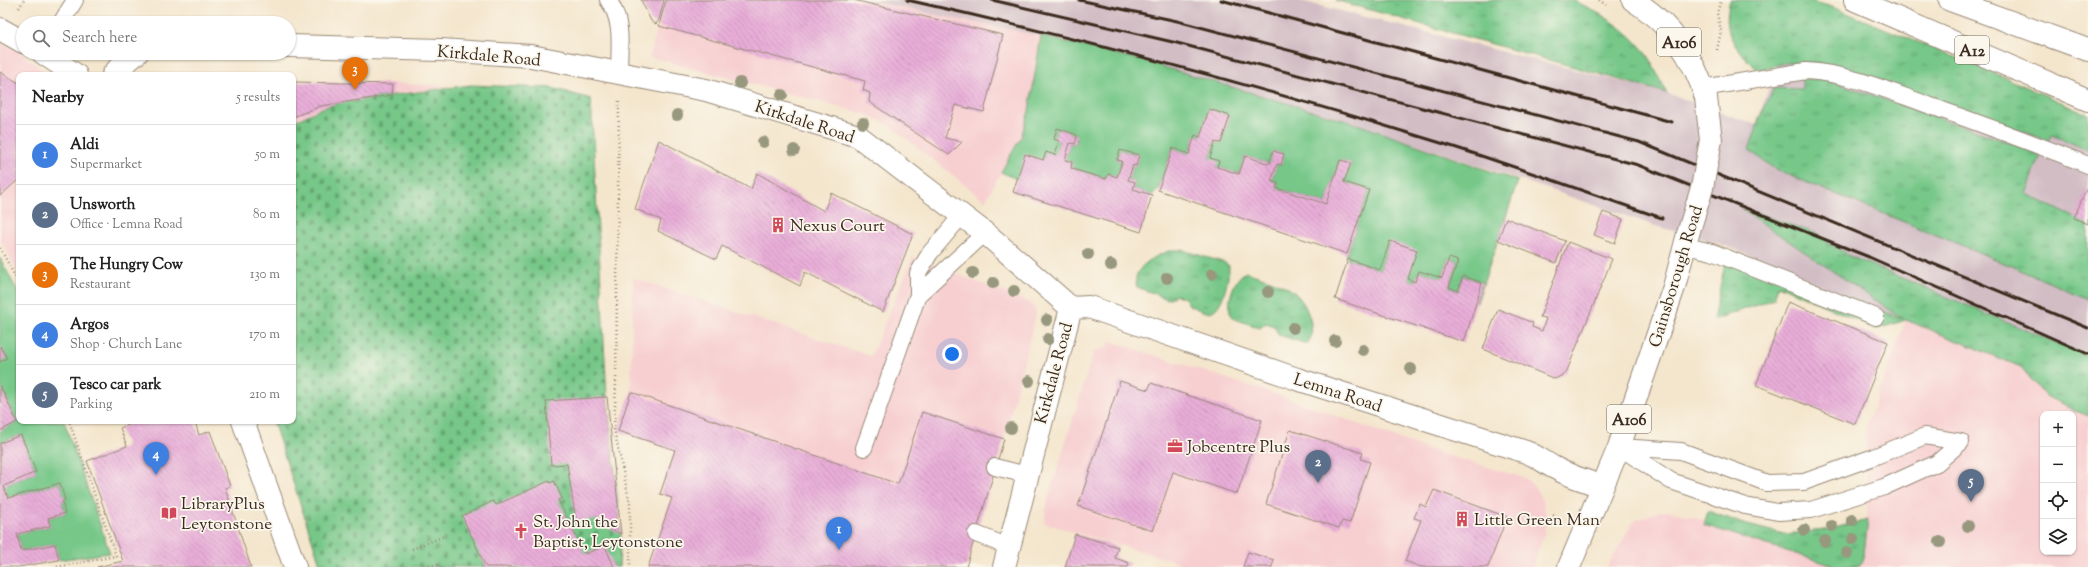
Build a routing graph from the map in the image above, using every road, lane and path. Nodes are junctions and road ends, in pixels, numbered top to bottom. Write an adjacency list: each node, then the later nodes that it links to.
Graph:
1 (24, 0): 8 (path)
2 (75, 0): 9 (lane)
3 (608, 0): 19 (lane)
4 (1633, 0): 20 (main road, Gainsborough Road / A106)
5 (1721, 0): 14 (path)
6 (1855, 0): 21 (main road, A12)
7 (1950, 0): 13 (main road, A12)
8 (18, 10)
9 (65, 16)
10 (0, 29): 11 (main road)
11 (16, 38)
12 (296, 46): 19 (main road, Kirkdale Road)
13 (2088, 50)
14 (1716, 57)
15 (54, 60): 17 (main road)
16 (129, 60): 18 (main road)
17 (72, 72)
18 (116, 72)
19 (619, 73): 23 (main road, Kirkdale Road); 48 (path)
20 (1705, 93): 22 (lane); 25 (main road, Gainsborough Road / A106, bridge)
21 (2088, 100)
22 (2088, 165)
23 (962, 215): 24 (main road, Kirkdale Road); 28 (lane)
24 (985, 233): 28 (lane); 29 (main road, Kirkdale Road)
25 (1687, 240): 30 (lane); 33 (main road, Gainsborough Road / A106)
26 (0, 248): 27 (path)
27 (16, 278)
28 (918, 295): 34 (lane)
29 (1071, 308): 36 (main road, Kirkdale Road); 37 (main road, Lemna Road)
30 (1876, 317)
31 (70, 424): 44 (path)
32 (244, 424): 45 (main road)
33 (1619, 447): 33 (lane); 37 (main road, Gainsborough Road / A106)
34 (864, 448)
35 (995, 468): 36 (lane)
36 (1027, 475): 43 (main road, Kirkdale Road)
37 (1602, 486): 49 (main road, Gainsborough Road / A106)
38 (1553, 515): 39 (path)
39 (1557, 517)
40 (976, 534): 43 (lane)
41 (444, 536): 42 (path)
42 (412, 549)
43 (1006, 557)
44 (57, 567)
45 (295, 567)
46 (417, 567): 47 (path)
47 (440, 567)
48 (630, 567)
49 (1569, 567)

